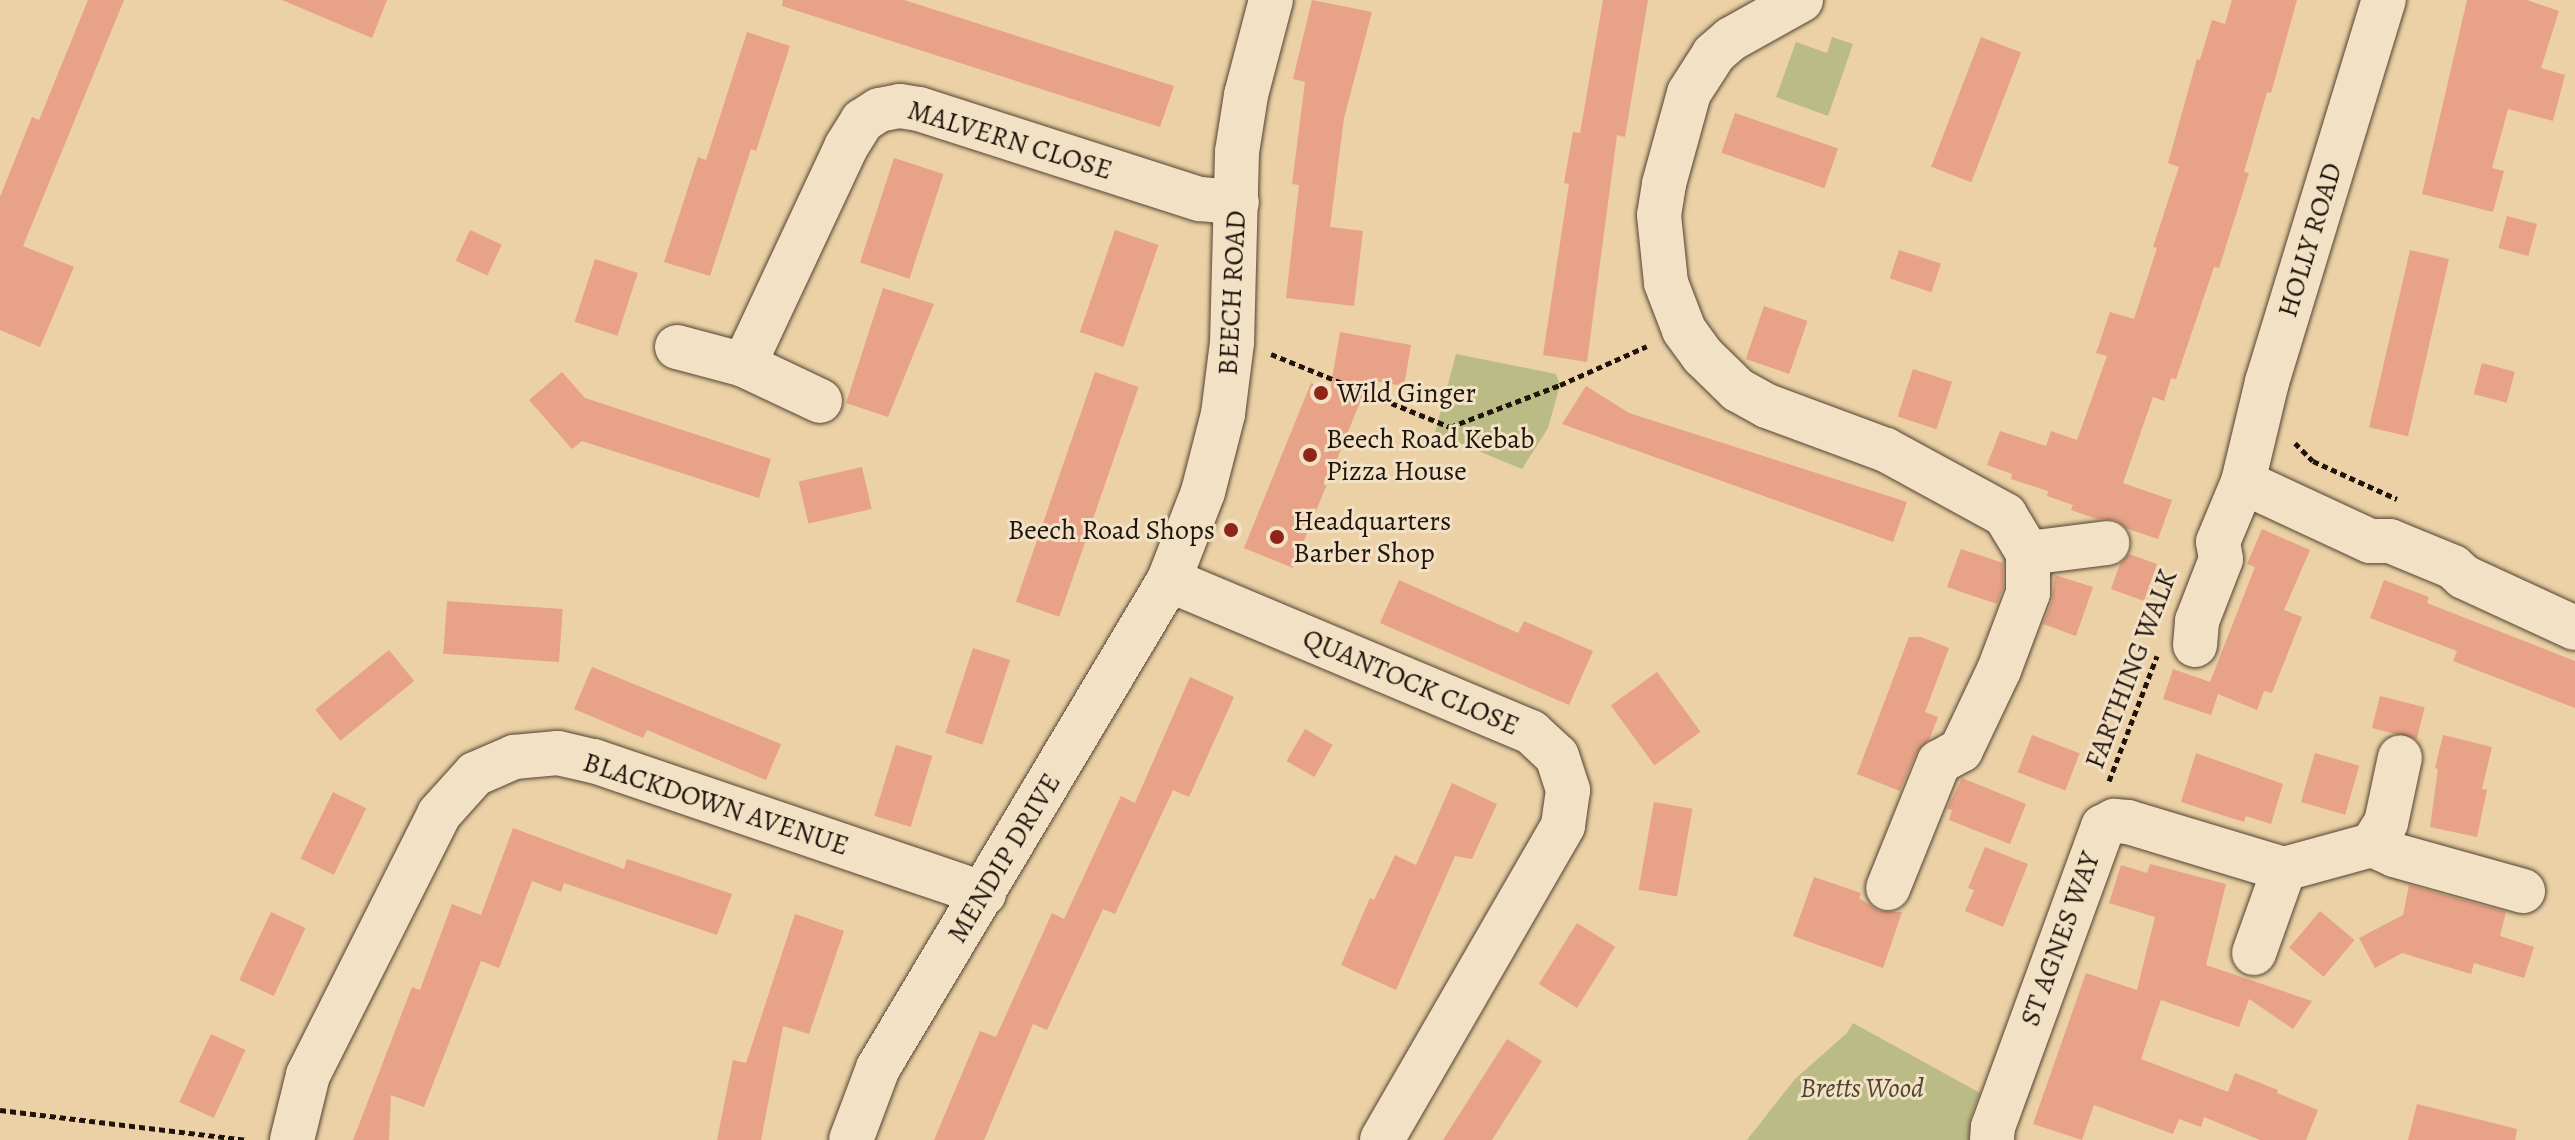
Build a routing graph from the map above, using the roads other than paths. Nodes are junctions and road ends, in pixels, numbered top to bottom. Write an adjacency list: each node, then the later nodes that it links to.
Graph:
1 (1271, 0): 4 (street, BEECH ROAD)
2 (1801, 0): 10 (street)
3 (2384, 0): 8 (street, HOLLY ROAD)
4 (1237, 202): 6 (street, MALVERN CLOSE); 11 (street, BEECH ROAD)
5 (677, 347): 6 (street)
6 (744, 365): 7 (street)
7 (820, 401)
8 (2243, 482): 12 (street); 13 (street, HOLLY ROAD)
9 (2107, 543): 10 (street)
10 (2028, 553): 17 (street)
11 (1169, 580): 19 (street, MENDIP DRIVE); 23 (street, QUANTOCK CLOSE)
12 (2575, 628)
13 (2177, 647)
14 (2400, 757): 15 (street)
15 (2372, 845): 16 (street); 18 (street)
16 (2284, 869): 20 (street); 24 (street, ST AGNES WAY)
17 (1888, 888)
18 (2523, 891)
19 (984, 894): 21 (street, BLACKDOWN AVENUE); 22 (street, MENDIP DRIVE)
20 (2254, 953)
21 (292, 1140)
22 (851, 1140)
23 (1382, 1140)
24 (1992, 1140)

